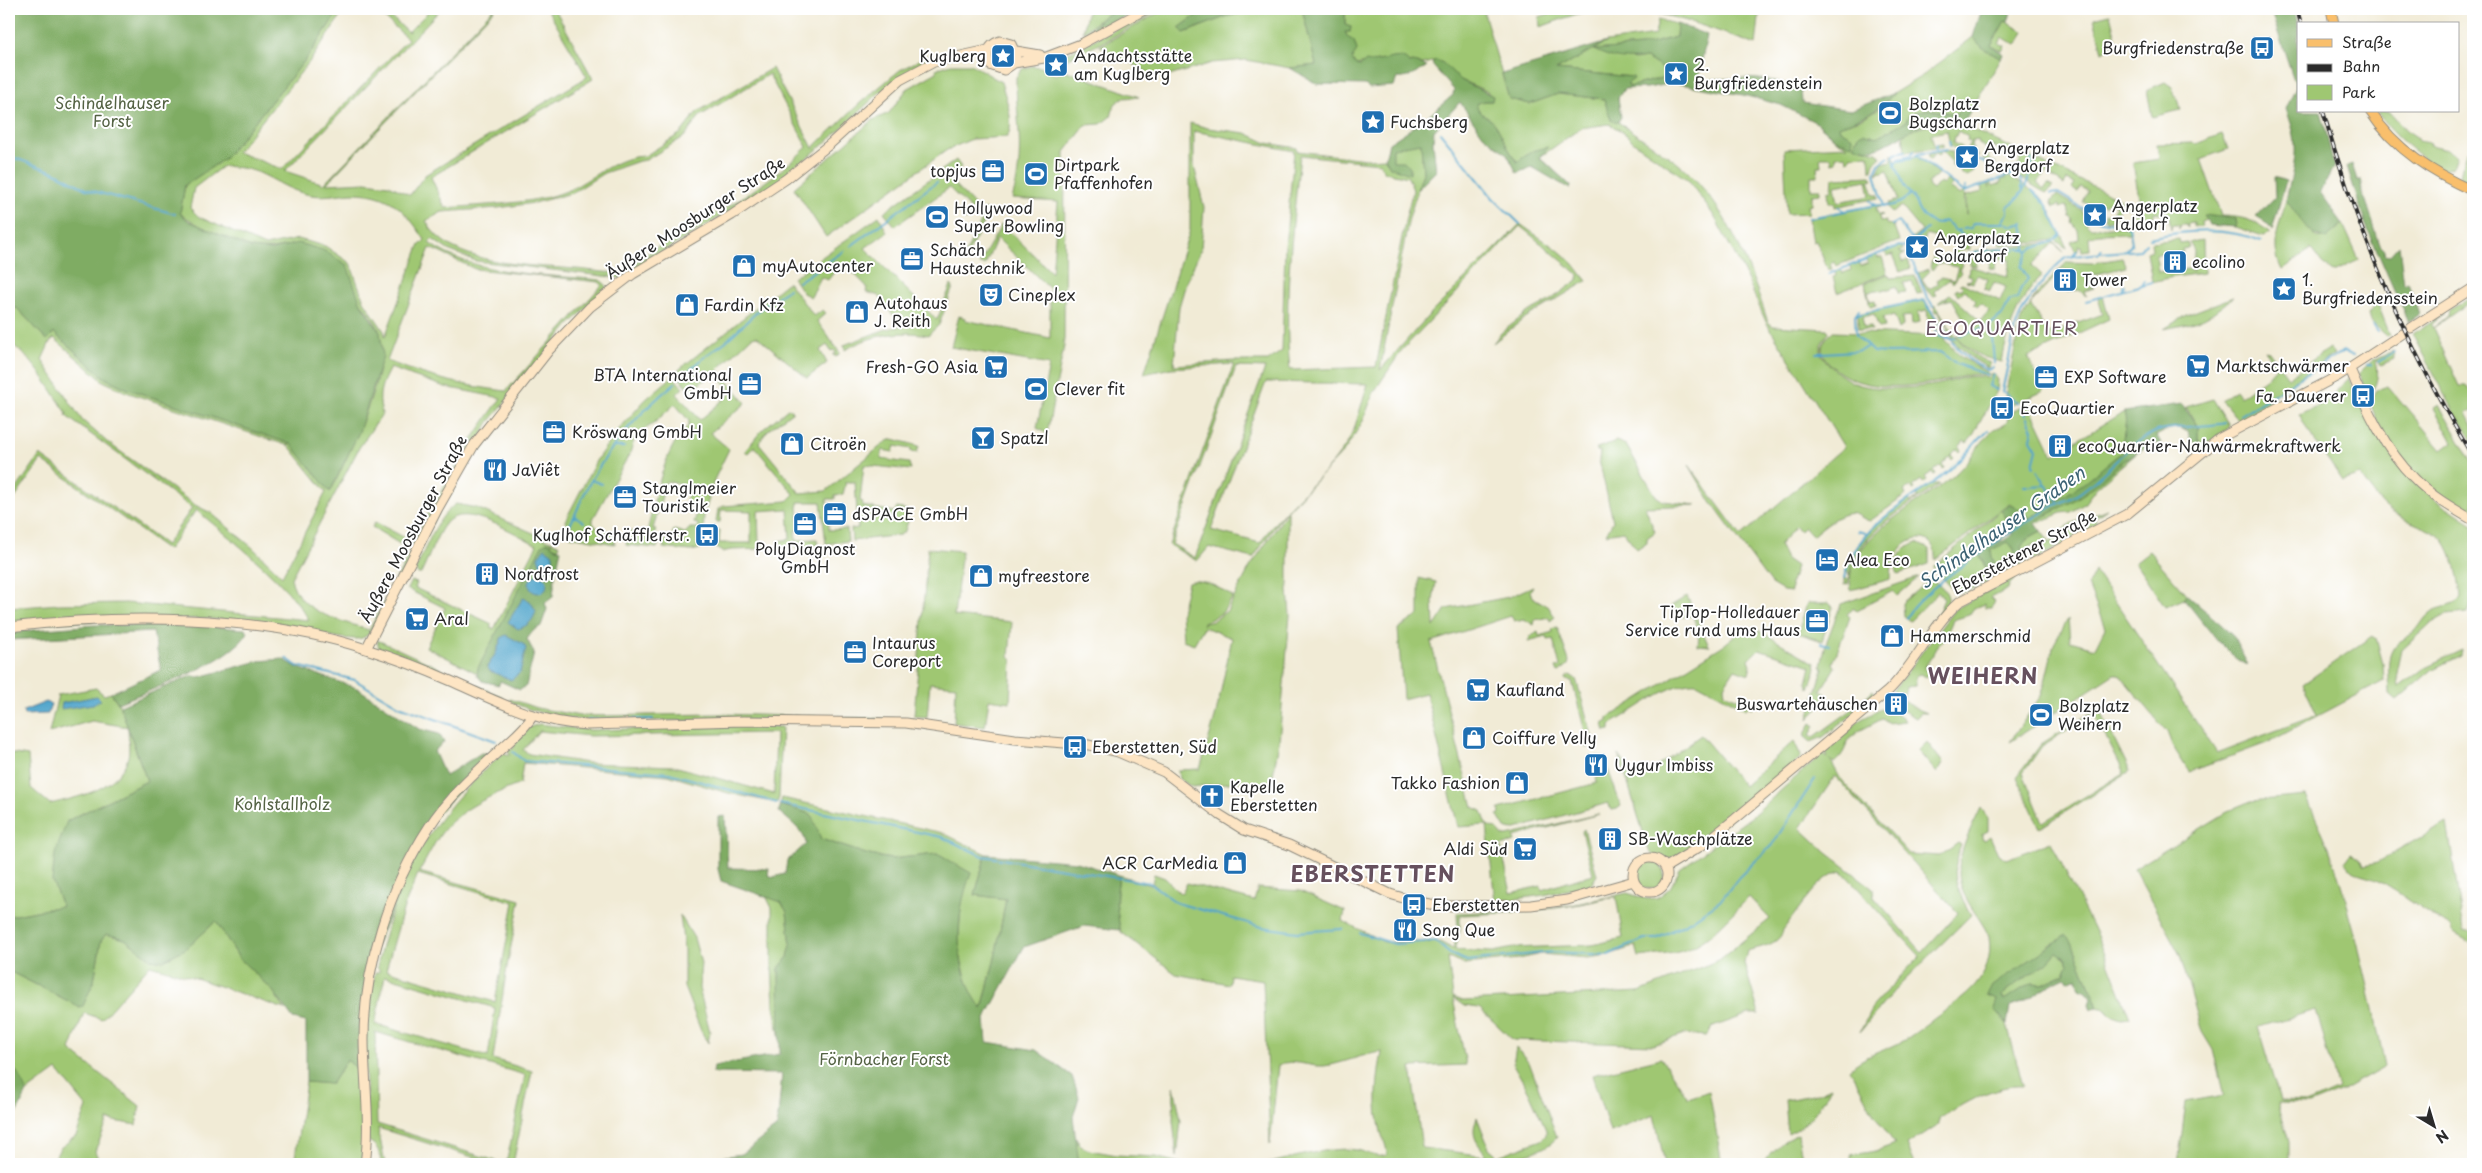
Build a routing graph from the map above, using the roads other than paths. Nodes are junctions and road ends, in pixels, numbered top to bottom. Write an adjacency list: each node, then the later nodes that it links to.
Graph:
1 (1146, 9): 6 (main road, Äußere Moosburger Straße)
2 (2330, 9): 3 (main road)
3 (2333, 22)
4 (988, 50): 5 (main road, Äußere Moosburger Straße); 7 (main road, Äußere Moosburger Straße); 8 (main road)
5 (1016, 51): 6 (main road, Äußere Moosburger Straße); 9 (main road)
6 (1053, 55): 9 (main road, Äußere Moosburger Straße)
7 (954, 56): 8 (main road, Äußere Moosburger Straße); 18 (main road, Äußere Moosburger Straße)
8 (988, 60): 9 (main road, Äußere Moosburger Straße)
9 (1014, 63)
10 (2371, 112): 11 (main road)
11 (2473, 191)
12 (2473, 288): 13 (main road)
13 (2411, 328)
14 (2402, 334): 15 (main road, Eberstettener Straße)
15 (2350, 369): 16 (main road); 20 (main road, Eberstettener Straße)
16 (2473, 520)
17 (9, 627): 18 (main road)
18 (366, 649): 19 (main road)
19 (532, 716): 21 (main road); 22 (main road)
20 (1666, 868): 21 (main road); 21 (main road)
21 (1634, 881)
22 (365, 1164)

